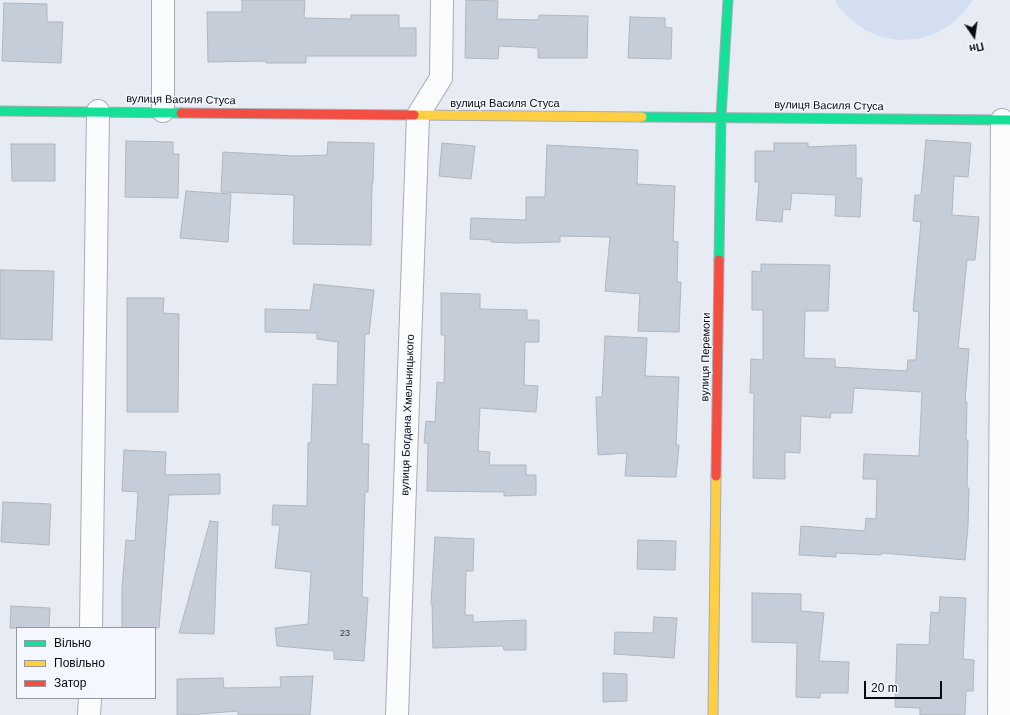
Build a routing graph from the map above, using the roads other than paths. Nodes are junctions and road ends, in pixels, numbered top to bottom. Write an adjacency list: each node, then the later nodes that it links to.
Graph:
1 (163, 0): 6 (street)
2 (442, 0): 7 (street)
3 (728, 0): 8 (street, вулиця Перемоги)
4 (0, 111): 5 (street, вулиця Василя Стуса)
5 (98, 111): 6 (street, вулиця Василя Стуса); 10 (street)
6 (163, 111): 7 (street, вулиця Василя Стуса)
7 (418, 115): 8 (street, вулиця Василя Стуса); 13 (street, вулиця Богдана Хмельницького)
8 (721, 117): 9 (street, вулиця Василя Стуса); 14 (street, вулиця Перемоги)
9 (1006, 120): 15 (street)
10 (91, 627)
11 (90, 699): 12 (street)
12 (89, 715)
13 (397, 715)
14 (713, 715)
15 (999, 715)

